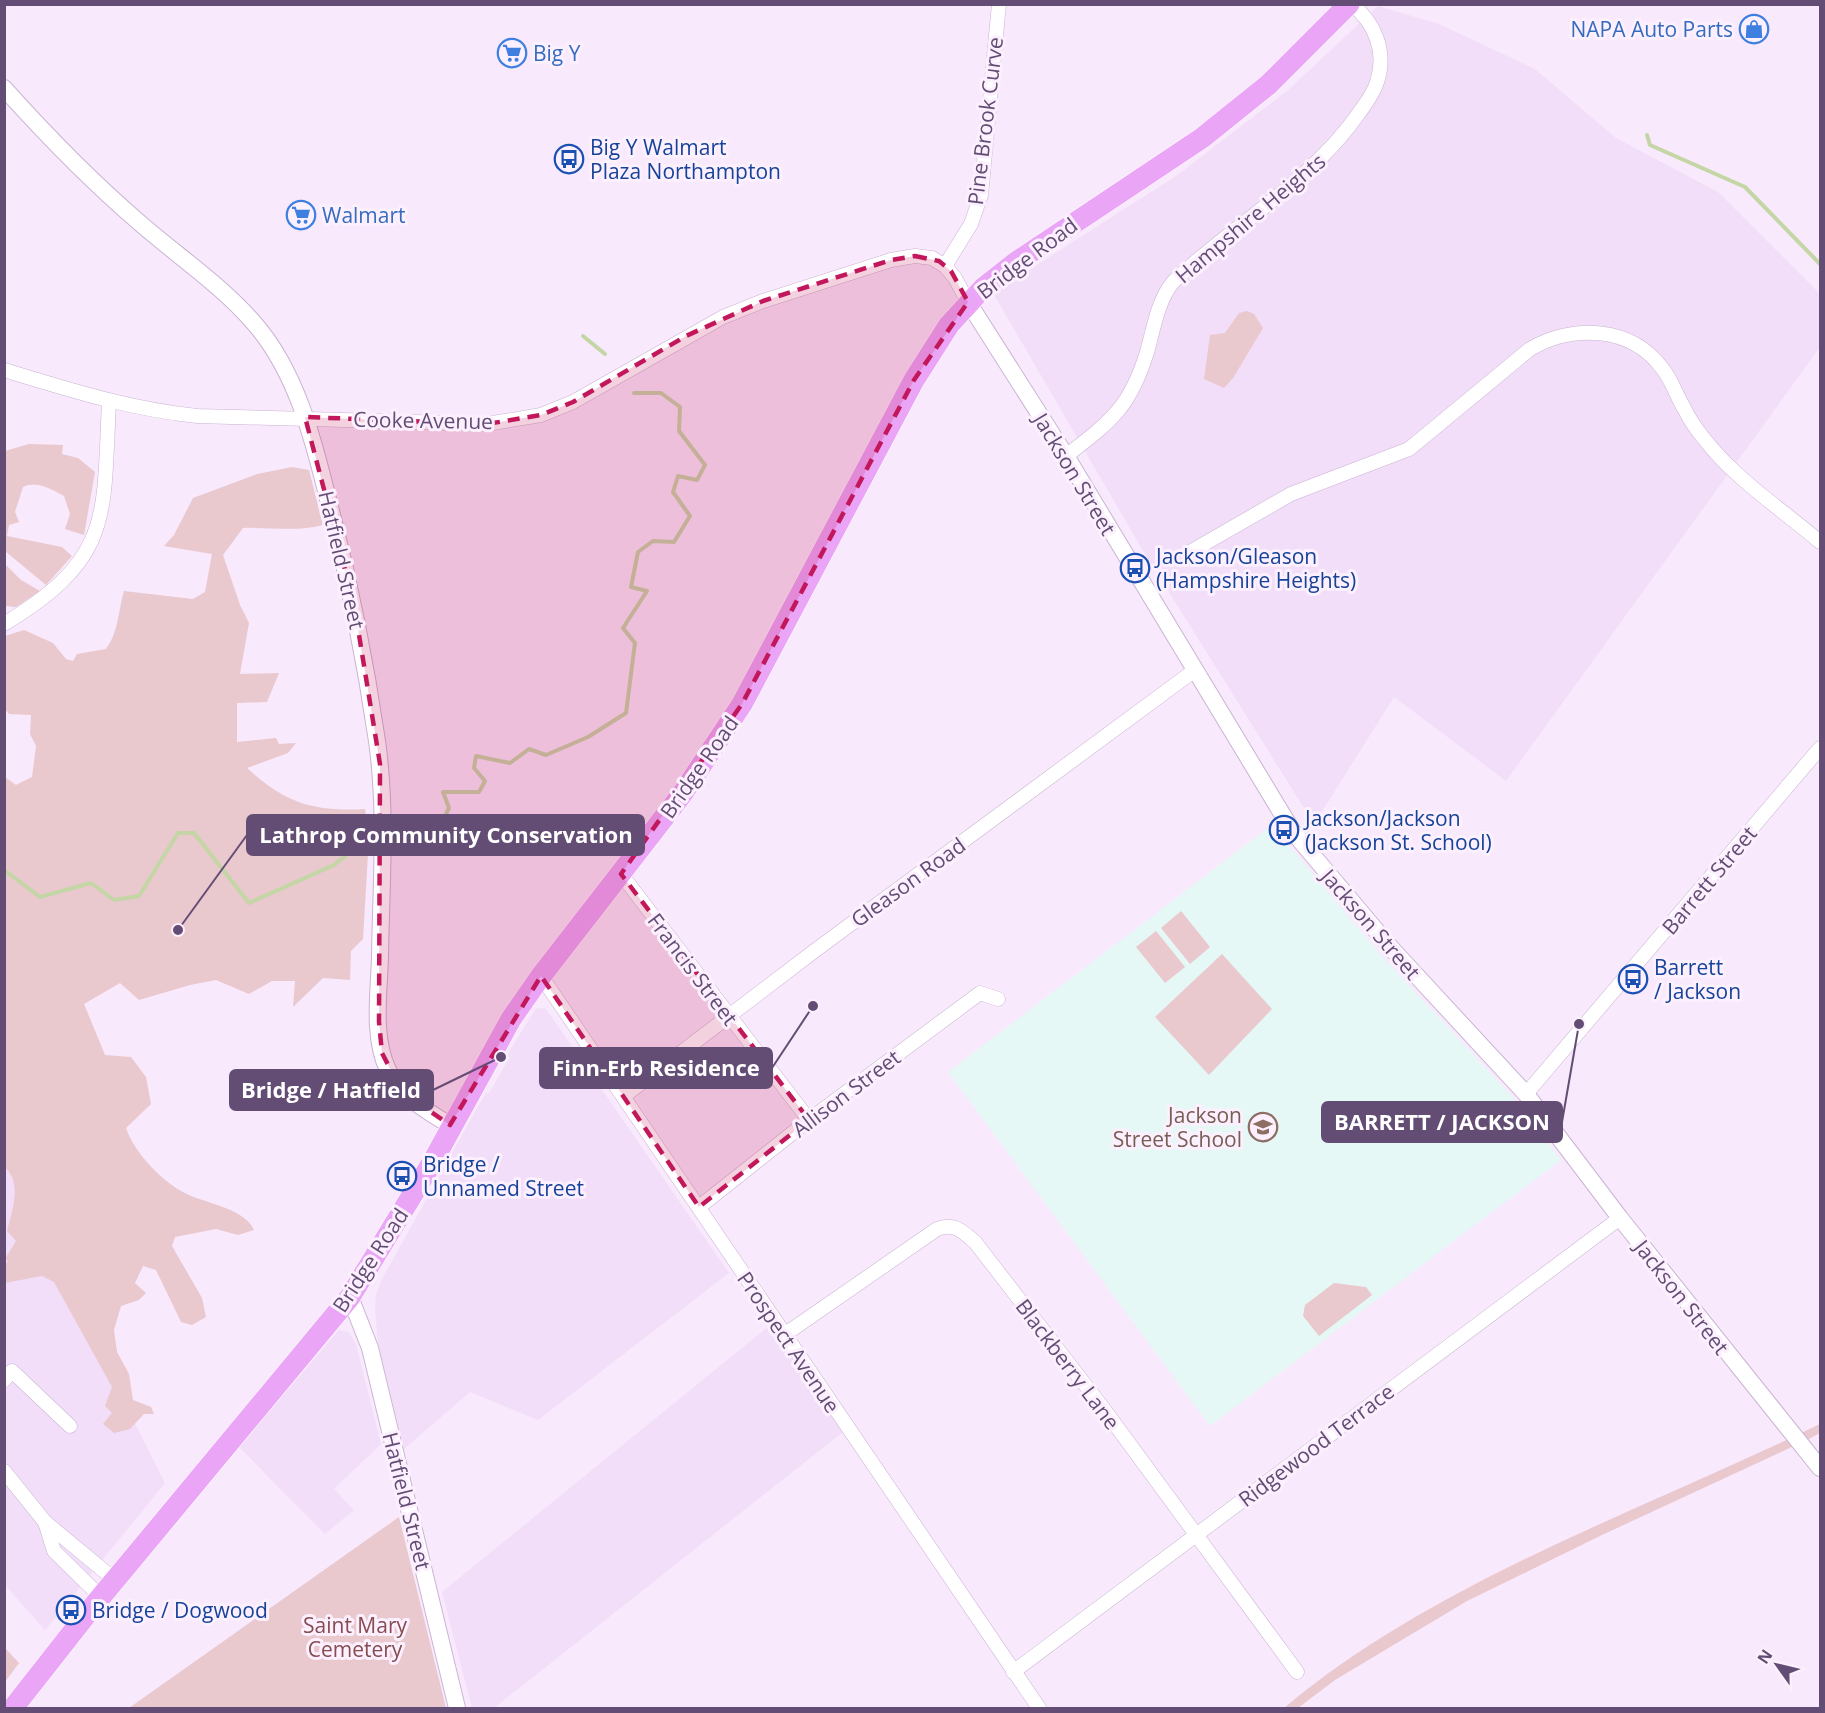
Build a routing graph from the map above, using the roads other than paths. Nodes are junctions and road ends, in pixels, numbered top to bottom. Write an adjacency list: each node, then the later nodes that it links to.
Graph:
1 (999, 4): 4 (street, Pine Brook Curve)
2 (1350, 4): 5 (main road, Bridge Road); 9 (street, Hampshire Heights)
3 (4, 88): 8 (street, Hatfield Street)
4 (945, 266): 5 (street); 8 (street, Cooke Avenue)
5 (968, 302): 9 (street, Jackson Street); 15 (main road, Bridge Road)
6 (4, 370): 7 (street, Cooke Avenue)
7 (109, 402): 8 (street, Cooke Avenue); 12 (street)
8 (305, 417): 22 (street, Hatfield Street)
9 (1066, 456): 13 (street, Jackson Street)
10 (1821, 542): 11 (street)
11 (1190, 552)
12 (4, 624)
13 (1195, 670): 18 (street, Gleason Road); 19 (street, Jackson Street)
14 (1821, 748): 19 (street, Barrett Street)
15 (621, 874): 16 (main road, Bridge Road); 18 (street, Francis Street)
16 (541, 976): 20 (street, Prospect Avenue); 22 (main road, Bridge Road)
17 (998, 999): 21 (street, Allison Street)
18 (729, 1017): 20 (street, Gleason Road); 21 (street, Francis Street)
19 (1526, 1094): 24 (street, Jackson Street)
20 (624, 1096): 23 (street, Prospect Avenue)
21 (809, 1120): 23 (street, Allison Street)
22 (450, 1125): 25 (main road, Bridge Road)
23 (699, 1207): 26 (street, Prospect Avenue)
24 (1620, 1218): 29 (street, Jackson Street); 32 (street, Ridgewood Terrace)
25 (350, 1296): 33 (main road, Bridge Road); 38 (street, Hatfield Street)
26 (784, 1335): 32 (street, Blackberry Lane); 35 (street, Prospect Avenue)
27 (4, 1380): 28 (street)
28 (70, 1426)
29 (1821, 1468)
30 (4, 1471): 31 (street)
31 (45, 1522): 33 (street); 34 (street)
32 (1195, 1535): 35 (street, Ridgewood Terrace); 36 (street, Blackberry Lane)
33 (115, 1580): 34 (main road, Bridge Road)
34 (101, 1597): 37 (main road, Bridge Road)
35 (1012, 1671): 39 (street, Prospect Avenue)
36 (1297, 1672)
37 (14, 1708)
38 (457, 1708)
39 (1039, 1708)

